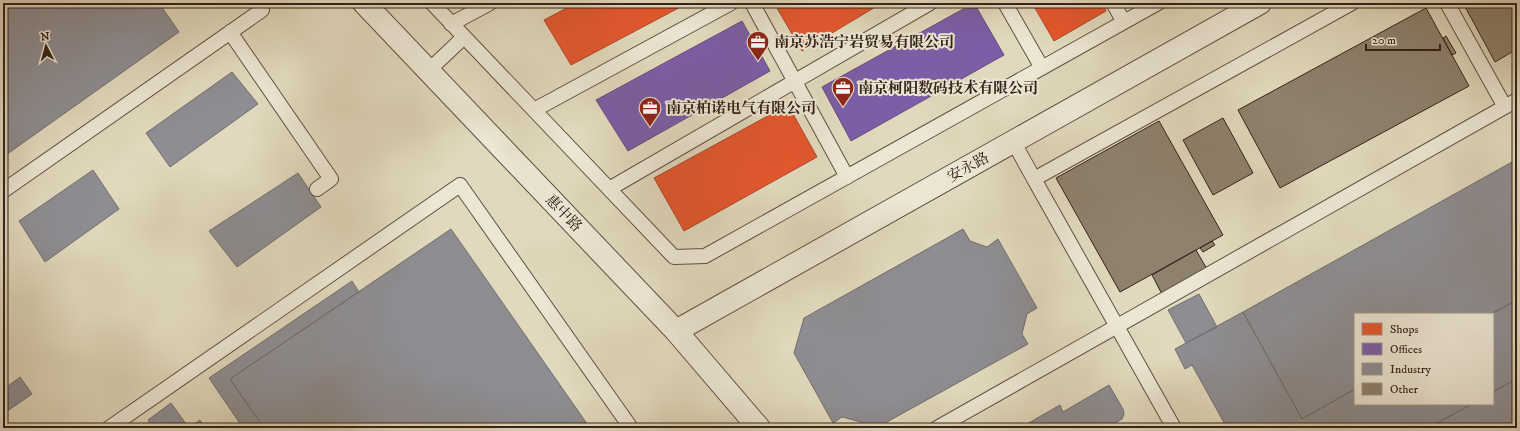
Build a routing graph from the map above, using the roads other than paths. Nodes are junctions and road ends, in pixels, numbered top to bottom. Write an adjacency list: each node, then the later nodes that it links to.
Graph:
1 (258, 3): 17 (lane)
2 (364, 3): 20 (street, 惠中路)
3 (432, 3): 16 (lane)
4 (490, 3): 16 (lane)
5 (731, 3): 23 (lane)
6 (752, 3): 21 (lane)
7 (930, 3): 21 (lane)
8 (1005, 3): 19 (lane)
9 (1113, 3): 15 (lane)
10 (1158, 3): 14 (lane)
11 (1260, 3): 24 (street, 安永路)
12 (1352, 3): 26 (lane)
13 (1447, 3): 22 (lane)
14 (1143, 7): 15 (lane)
15 (1124, 22): 19 (lane)
16 (451, 24): 18 (lane)
17 (230, 32): 27 (lane); 29 (lane)
18 (464, 37): 20 (lane); 23 (lane)
19 (1042, 68): 25 (lane)
20 (428, 71): 31 (street, 惠中路)
21 (795, 81): 25 (lane); 28 (lane)
22 (1511, 104): 30 (lane)
23 (534, 110): 28 (lane)
24 (1013, 141): 26 (lane); 31 (street, 安永路)
25 (846, 177): 28 (lane)
26 (1034, 179): 30 (lane)
27 (317, 189)
28 (609, 189)
29 (3, 191)
30 (1117, 326): 35 (lane); 36 (lane)
31 (676, 330): 34 (street, 惠中路)
32 (109, 428): 33 (lane)
33 (631, 428)
34 (759, 428)
35 (937, 428)
36 (1174, 428)

